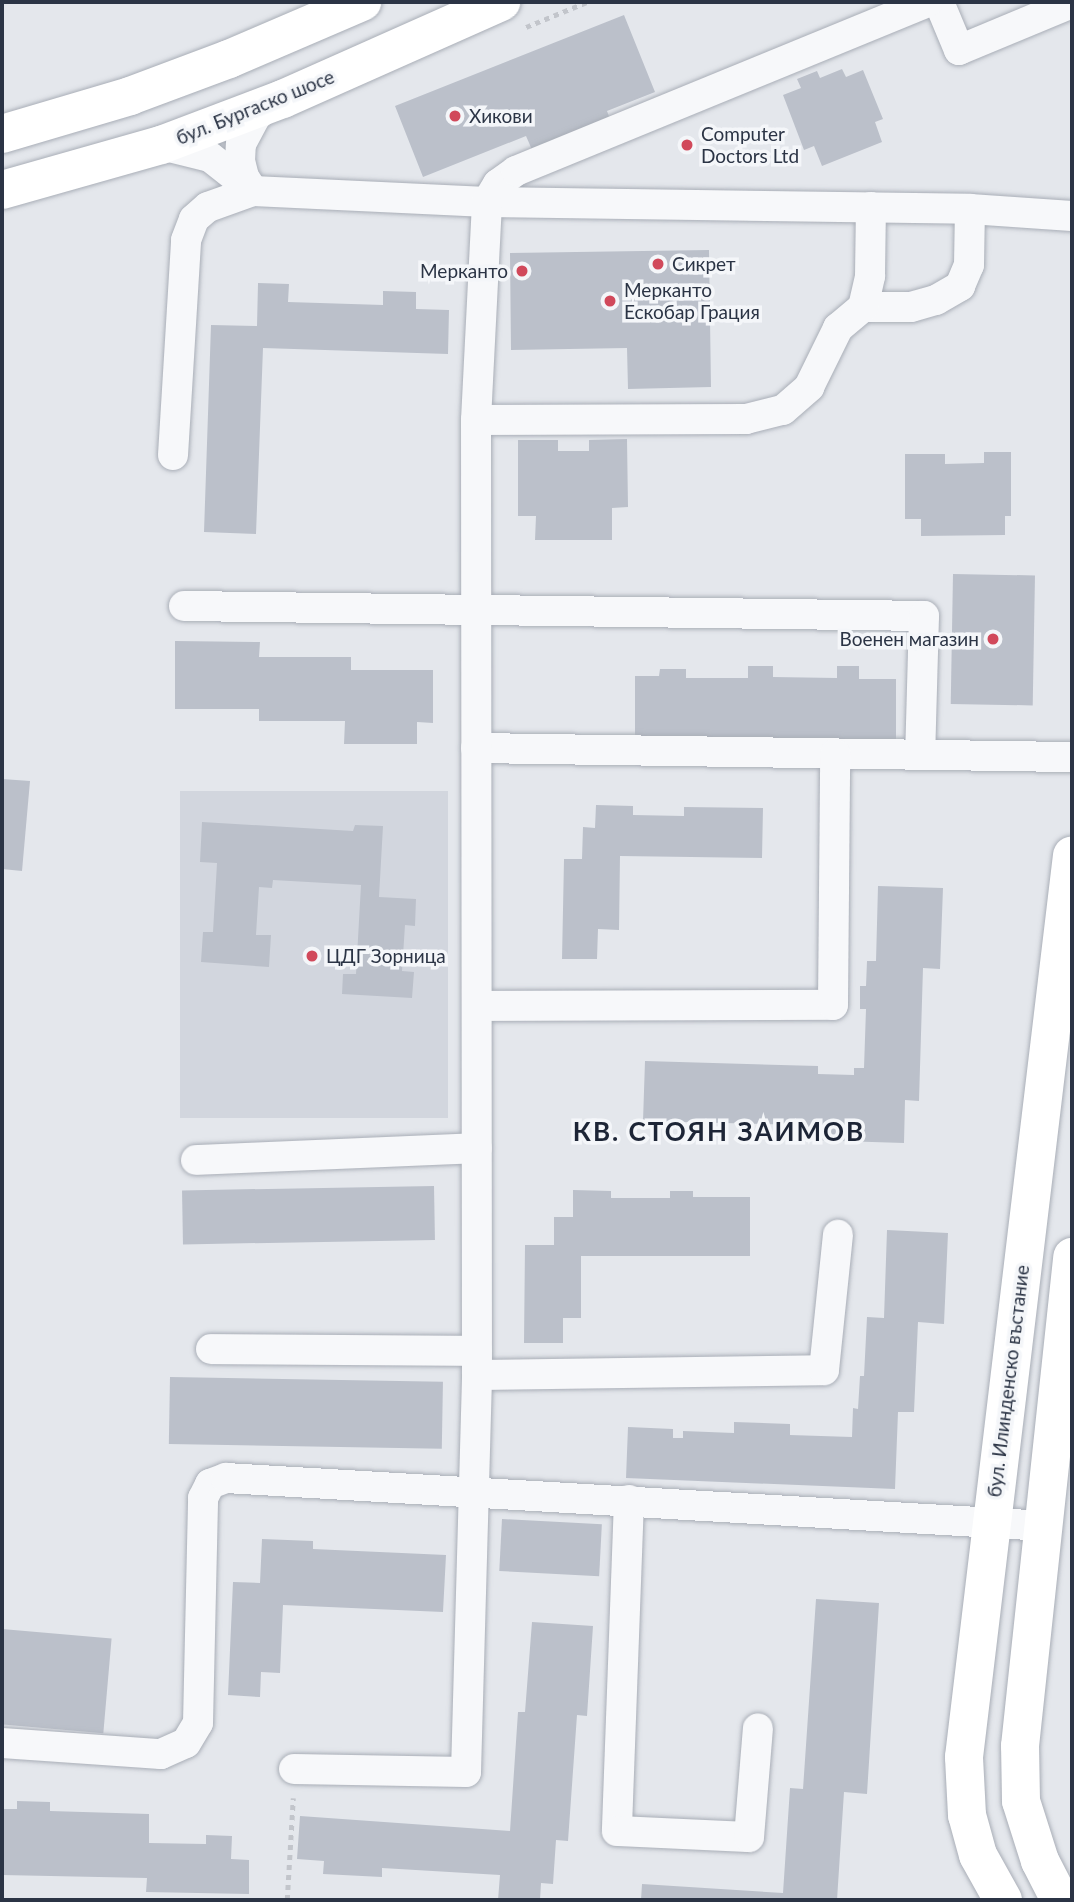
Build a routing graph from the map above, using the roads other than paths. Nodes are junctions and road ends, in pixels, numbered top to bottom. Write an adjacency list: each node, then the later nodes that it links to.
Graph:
1 (362, 2): 7 (main road)
2 (501, 2): 6 (main road, бул. Бургаско шосе)
3 (928, 2): 11 (street)
4 (939, 2): 5 (street)
5 (1072, 3)
6 (283, 99): 8 (main road, бул. Бургаско шосе); 10 (street)
7 (2, 134)
8 (160, 145): 9 (main road, бул. Бургаско шосе); 10 (street)
9 (2, 190)
10 (253, 191): 11 (street); 17 (street)
11 (487, 202): 12 (street); 16 (street)
12 (871, 206): 13 (street); 15 (street)
13 (970, 209): 14 (street); 15 (street)
14 (1072, 216)
15 (863, 307): 16 (street)
16 (477, 420): 19 (street)
17 (173, 455)
18 (184, 606): 19 (street)
19 (477, 611): 20 (street); 22 (street)
20 (476, 748): 21 (street); 25 (street)
21 (835, 754): 22 (street); 25 (street)
22 (920, 755): 23 (street)
23 (1072, 757)
24 (1072, 855): 34 (main road, бул. Илинденско въстание)
25 (477, 1006): 26 (street)
26 (477, 1147): 27 (street); 31 (street)
27 (197, 1160)
28 (838, 1235): 31 (street)
29 (1072, 1257): 35 (main road)
30 (211, 1349): 31 (street)
31 (477, 1363): 32 (street)
32 (474, 1491): 33 (street); 37 (street); 38 (street)
33 (629, 1500): 34 (street); 36 (street)
34 (991, 1522): 35 (street); 39 (main road, бул. Илинденско въстание)
35 (1045, 1526): 40 (main road)
36 (758, 1728)
37 (2, 1743)
38 (294, 1769)
39 (1003, 1900)
40 (1060, 1900)

